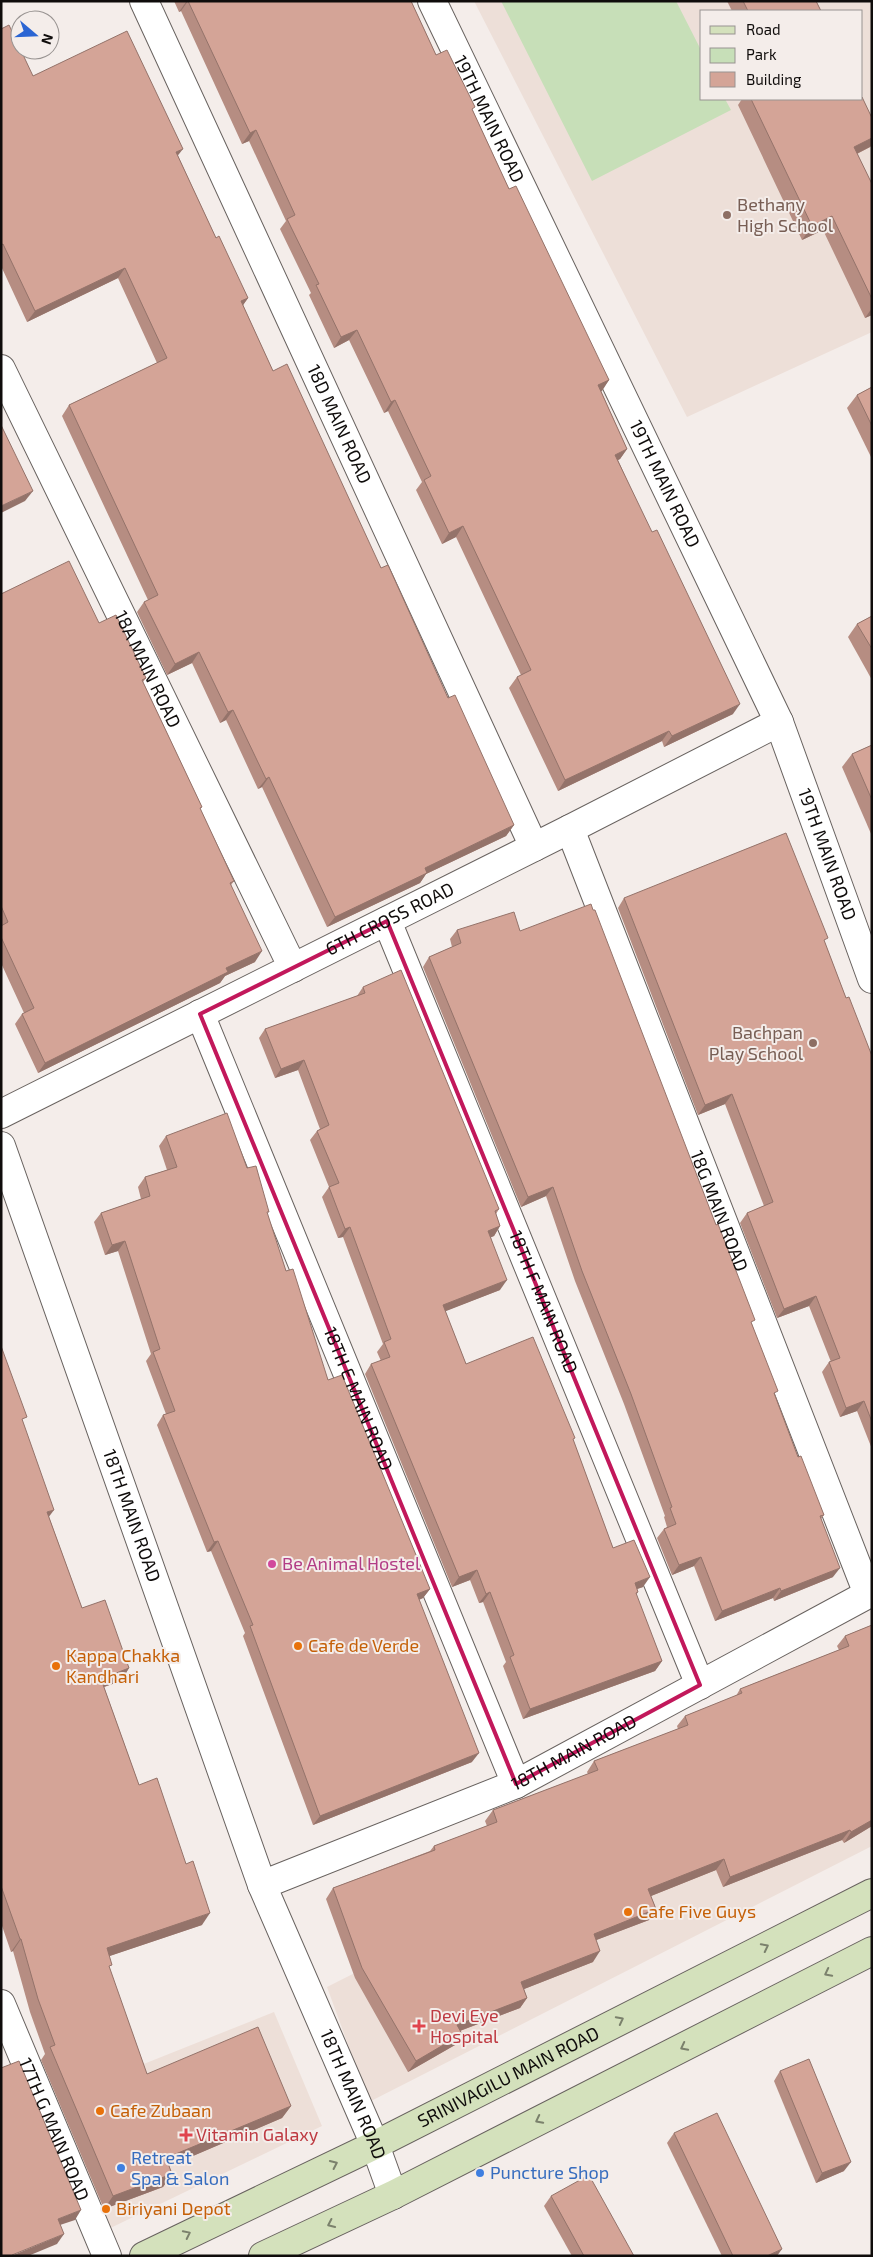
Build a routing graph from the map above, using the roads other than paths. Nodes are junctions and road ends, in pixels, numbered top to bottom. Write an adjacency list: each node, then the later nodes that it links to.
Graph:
1 (144, 1): 6 (street, 18D MAIN ROAD)
2 (432, 1): 4 (street, 19TH MAIN ROAD)
3 (1, 369): 8 (street, 18A MAIN ROAD)
4 (779, 722): 5 (street, 6TH CROSS ROAD); 9 (street, 19TH MAIN ROAD)
5 (570, 829): 6 (street, 6TH CROSS ROAD); 13 (street, 18G MAIN ROAD)
6 (534, 847): 7 (street, 6TH CROSS ROAD)
7 (387, 920): 8 (street, 6TH CROSS ROAD); 14 (street, 18TH F MAIN ROAD)
8 (294, 968): 10 (street, 6TH CROSS ROAD)
9 (872, 979)
10 (200, 1014): 11 (street, 6TH CROSS ROAD); 15 (street, 18TH E MAIN ROAD)
11 (1, 1114)
12 (1, 1146): 16 (street, 18TH MAIN ROAD)
13 (870, 1593): 14 (street, 18TH MAIN ROAD)
14 (700, 1685): 15 (street, 18TH MAIN ROAD)
15 (516, 1784): 16 (street, 18TH MAIN ROAD)
16 (262, 1885): 20 (street, 18TH MAIN ROAD)
17 (872, 1893): 20 (main road, SRINIVAGILU MAIN ROAD, one-way to 17)
18 (872, 1951): 21 (main road, one-way to 21)
19 (2, 2007): 22 (street, 17TH G MAIN ROAD)
20 (374, 2145): 21 (street, 18TH MAIN ROAD); 23 (main road, SRINIVAGILU MAIN ROAD, one-way to 20)
21 (393, 2195): 24 (main road, one-way to 24)
22 (107, 2256)
23 (144, 2256)
24 (263, 2256)

